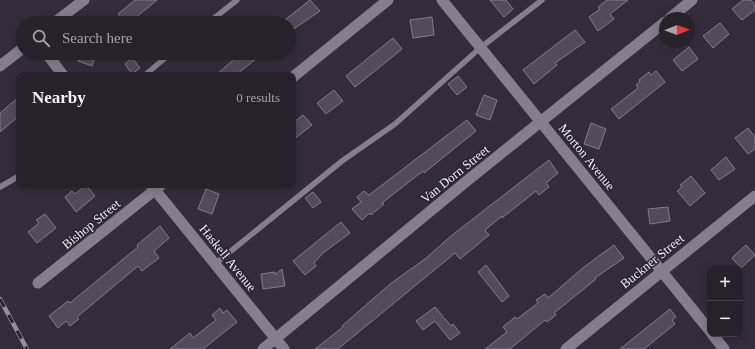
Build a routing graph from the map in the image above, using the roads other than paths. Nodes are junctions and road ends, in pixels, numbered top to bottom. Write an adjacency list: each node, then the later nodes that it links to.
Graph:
1 (84, 0): 8 (street)
2 (237, 0): 9 (lane)
3 (388, 0): 18 (street)
4 (442, 0): 11 (street, Morton Avenue)
5 (542, 0): 11 (lane)
6 (692, 0): 7 (street)
7 (677, 12)
8 (63, 16)
9 (217, 16)
10 (659, 27): 19 (street, Van Dorn Street)
11 (480, 48): 19 (street, Morton Avenue); 25 (lane)
12 (16, 53): 15 (street)
13 (51, 60): 16 (street)
14 (163, 60): 17 (lane)
15 (0, 66)
16 (61, 72)
17 (149, 72)
18 (296, 75)
19 (541, 123): 26 (street, Morton Avenue); 30 (street, Van Dorn Street)
20 (16, 178): 21 (lane)
21 (0, 187)
22 (155, 188): 27 (street, Bishop Street)
23 (157, 188): 25 (street, Haskell Avenue)
24 (755, 196): 26 (street, Buckner Street)
25 (215, 264): 30 (street, Haskell Avenue)
26 (661, 272): 28 (street, Morton Avenue); 33 (street, Buckner Street)
27 (38, 284)
28 (707, 328)
29 (714, 337): 34 (street)
30 (275, 339): 31 (street, Van Dorn Street); 32 (street, Haskell Avenue)
31 (263, 349)
32 (284, 349)
33 (566, 349)
34 (724, 349)

